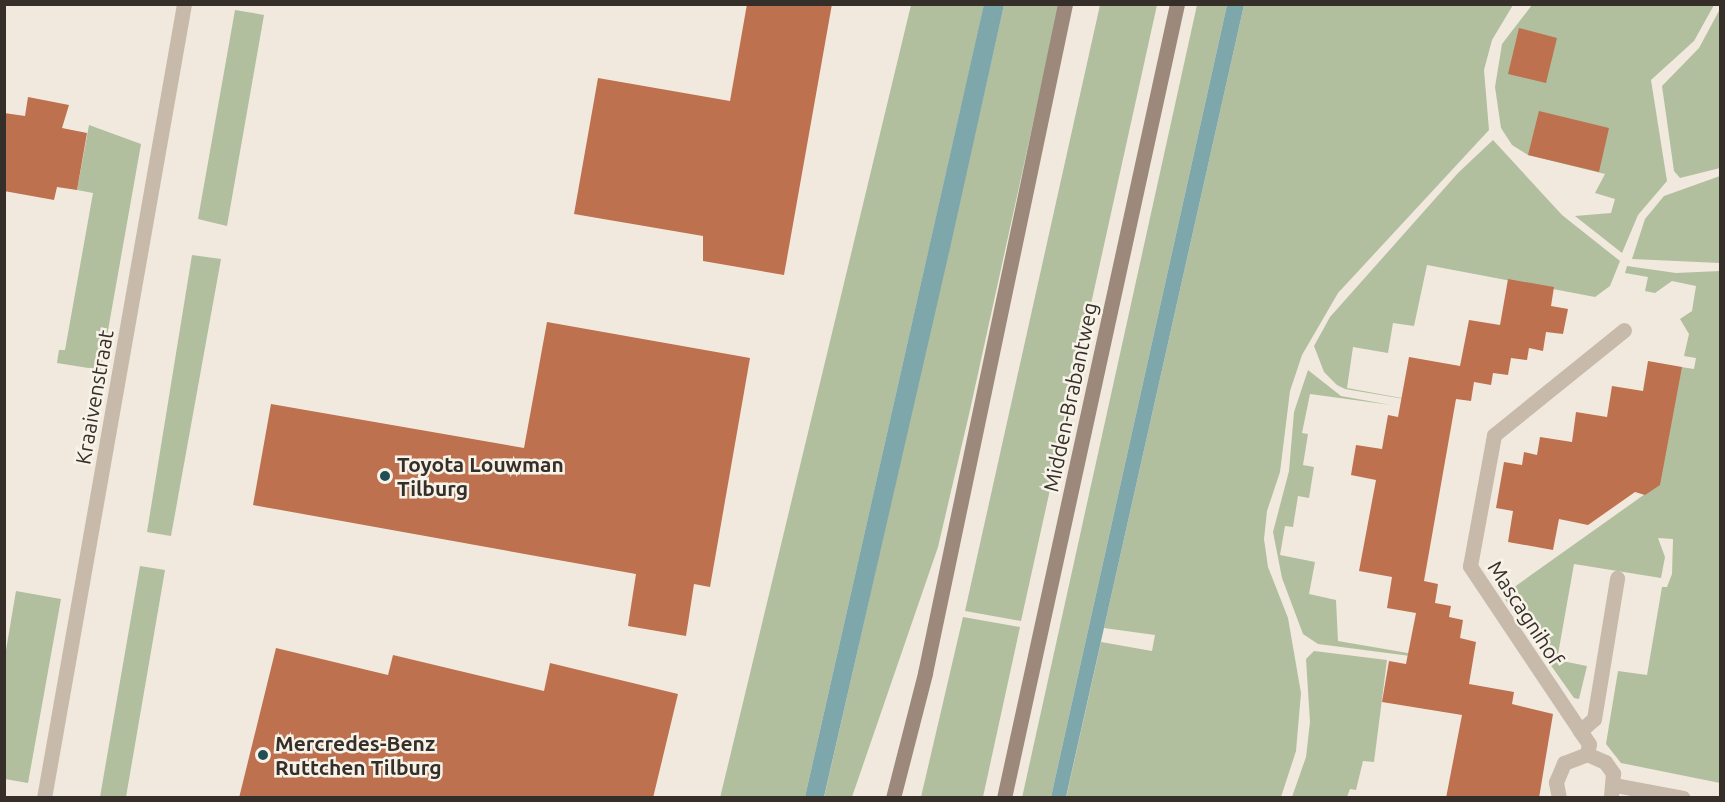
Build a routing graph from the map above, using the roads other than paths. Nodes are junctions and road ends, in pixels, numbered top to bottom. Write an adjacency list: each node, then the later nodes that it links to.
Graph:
1 (184, 4): 9 (street, Kraaivenstraat)
2 (1065, 4): 10 (main road)
3 (1177, 4): 11 (main road, Midden-Brabantweg)
4 (1624, 330): 6 (street, Mascagnihof)
5 (1617, 578): 6 (street)
6 (1580, 731): 7 (street, Mascagnihof)
7 (1587, 754): 8 (street); 12 (street)
8 (1613, 791): 13 (street)
9 (44, 798)
10 (893, 798)
11 (1004, 798)
12 (1559, 798)
13 (1683, 798)

